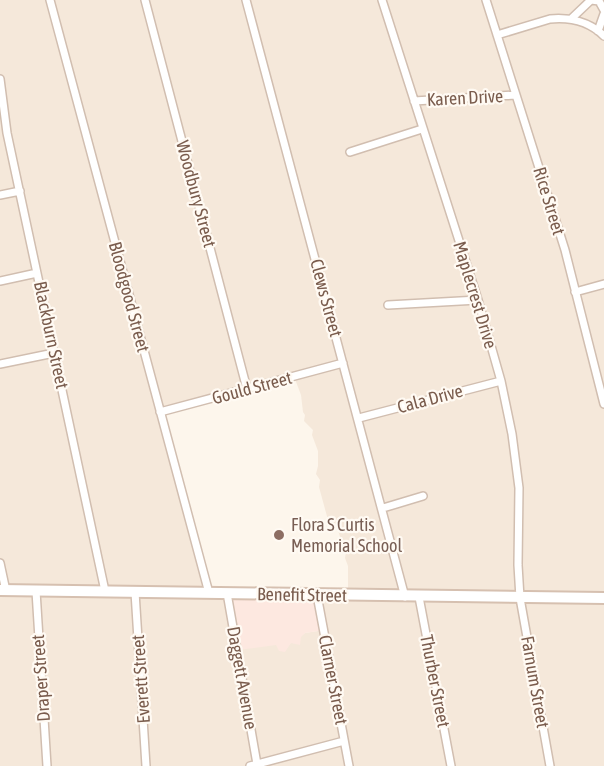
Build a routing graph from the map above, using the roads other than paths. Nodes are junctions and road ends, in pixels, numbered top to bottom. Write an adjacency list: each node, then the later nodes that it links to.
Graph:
1 (50, 0): 30 (street, Bloodgood Street)
2 (145, 0): 28 (street, Woodbury Street)
3 (246, 0): 24 (street, Clews Street)
4 (382, 0): 12 (street, Maplecrest Drive)
5 (486, 0): 9 (street, Rice Street)
6 (604, 12): 7 (street); 8 (street)
7 (571, 19): 8 (street); 9 (street)
8 (601, 34)
9 (497, 35): 11 (street, Rice Street)
10 (0, 79): 15 (street, Blackburn Street)
11 (515, 95): 12 (street, Karen Drive); 20 (street, Rice Street)
12 (414, 101): 13 (street, Maplecrest Drive)
13 (422, 129): 14 (street); 21 (street, Maplecrest Drive)
14 (350, 152)
15 (20, 191): 16 (street); 17 (street, Blackburn Street)
16 (0, 195)
17 (37, 273): 18 (street); 23 (street, Blackburn Street)
18 (0, 280)
19 (604, 284): 20 (street)
20 (575, 292): 27 (street, Rice Street)
21 (478, 300): 22 (street); 26 (street, Maplecrest Drive)
22 (388, 305)
23 (54, 353): 25 (street); 37 (street, Blackburn Street)
24 (343, 363): 28 (street, Gould Street); 31 (street, Clews Street)
25 (0, 364)
26 (501, 381): 31 (street, Cala Drive); 44 (street, Maplecrest Drive)
27 (602, 385): 29 (street, Rice Street)
28 (248, 389): 30 (street, Gould Street)
29 (604, 404)
30 (160, 412): 39 (street, Bloodgood Street)
31 (359, 418): 33 (street, Clews Street)
32 (423, 496): 33 (street)
33 (382, 507): 42 (street, Clews Street)
34 (0, 563): 35 (street)
35 (3, 590): 36 (street, Benefit Street)
36 (36, 591): 37 (street, Benefit Street); 48 (street, Draper Street)
37 (105, 591): 38 (street, Benefit Street)
38 (135, 592): 39 (street, Benefit Street); 49 (street, Everett Street)
39 (209, 593): 40 (street, Benefit Street)
40 (228, 593): 41 (street, Benefit Street); 47 (street, Daggett Avenue)
41 (317, 595): 42 (street, Benefit Street); 46 (street, Clarner Street)
42 (405, 597): 43 (street, Benefit Street)
43 (419, 597): 44 (street, Benefit Street); 51 (street, Thurber Street)
44 (520, 598): 45 (street, Benefit Street); 52 (street, Farnum Street)
45 (604, 598)
46 (345, 741): 47 (street); 50 (street, Clarner Street)
47 (253, 765)
48 (47, 766)
49 (146, 766)
50 (349, 766)
51 (451, 766)
52 (550, 766)

